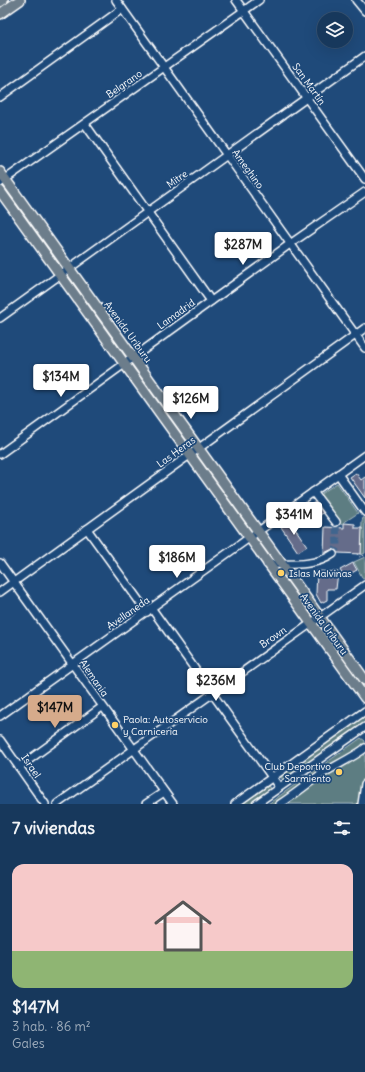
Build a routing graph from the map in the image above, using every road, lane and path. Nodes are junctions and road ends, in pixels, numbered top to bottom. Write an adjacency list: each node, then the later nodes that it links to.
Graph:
1 (3, 0): 7 (main road)
2 (20, 0): 11 (main road)
3 (116, 0): 8 (street, Ameghino)
4 (236, 0): 9 (street, San Martín)
5 (259, 0): 9 (street, Belgrano)
6 (356, 0): 10 (street)
7 (0, 2)
8 (122, 9): 13 (street, Ameghino); 14 (street)
9 (244, 11): 13 (street, Belgrano); 15 (street, San Martín)
10 (365, 12)
11 (0, 14)
12 (365, 56): 15 (street, Mitre)
13 (164, 68): 16 (street, Belgrano); 17 (street, Ameghino)
14 (0, 97)
15 (307, 98): 17 (street, Mitre); 19 (street, San Martín)
16 (85, 124): 18 (street, Belgrano); 22 (street)
17 (227, 156): 22 (street, Mitre); 23 (street, Ameghino)
18 (2, 178): 24 (main road, Avenida Uriburu)
19 (365, 179)
20 (0, 191): 25 (main road, Avenida Uriburu)
21 (365, 192): 23 (street, Lamadrid)
22 (148, 212): 24 (street, Mitre); 26 (street)
23 (290, 244): 26 (street, Lamadrid); 29 (street, Ameghino)
24 (69, 268): 25 (street, Mitre); 31 (main road, Avenida Uriburu)
25 (59, 275): 27 (street, Mitre); 32 (main road, Avenida Uriburu)
26 (211, 301): 31 (street, Lamadrid)
27 (0, 318)
28 (365, 328): 29 (street, Las Heras)
29 (355, 334): 30 (street, Ameghino); 33 (street, Las Heras)
30 (365, 348)
31 (134, 358): 32 (street, Lamadrid); 33 (main road, Avenida Uriburu)
32 (124, 365): 34 (street, Lamadrid); 35 (main road, Avenida Uriburu)
33 (199, 448): 35 (street, Las Heras); 42 (main road, Avenida Uriburu)
34 (0, 454)
35 (189, 455): 41 (street, Las Heras); 43 (main road, Avenida Uriburu)
36 (365, 455): 37 (street, Avellaneda)
37 (338, 474): 38 (street, Avellaneda); 39 (street)
38 (313, 492): 40 (street); 42 (street, Avellaneda)
39 (365, 512)
40 (336, 522)
41 (87, 529): 50 (street, Las Heras); 53 (street)
42 (259, 531): 43 (street, Avellaneda); 49 (main road, Avenida Uriburu)
43 (249, 538): 48 (main road, Avenida Uriburu); 53 (street, Avellaneda)
44 (333, 554): 49 (street)
45 (357, 554): 46 (path)
46 (365, 555)
47 (0, 563): 50 (street, Alemania)
48 (267, 564): 49 (street); 55 (main road, Avenida Uriburu)
49 (283, 564): 54 (main road, Avenida Uriburu)
50 (14, 582): 52 (street, Las Heras); 56 (street, Alemania)
51 (365, 585): 54 (street, Brown)
52 (0, 592)
53 (149, 611): 56 (street, Avellaneda); 58 (street)
54 (319, 616): 55 (street, Brown); 57 (main road, Avenida Uriburu)
55 (310, 624): 58 (street, Brown); 59 (main road, Avenida Uriburu)
56 (72, 664): 60 (street, Alemania); 62 (street, Avellaneda)
57 (365, 680)
58 (211, 694): 65 (street, Brown); 68 (street)
59 (365, 698)
60 (102, 707): 65 (street, Alemania); 67 (street)
61 (365, 711): 68 (street)
62 (0, 716)
63 (365, 727): 70 (street)
64 (0, 740): 67 (street, Israel)
65 (133, 750): 71 (street, Alemania); 73 (street, Brown)
66 (364, 752): 78 (street)
67 (19, 767): 72 (street, Israel)
68 (272, 778): 70 (street); 76 (street)
69 (365, 784): 79 (street)
70 (279, 787): 77 (street)
71 (164, 792): 74 (street); 75 (street, Alemania)
72 (45, 804)
73 (57, 804)
74 (146, 804)
75 (173, 804)
76 (235, 804)
77 (256, 804)
78 (280, 804)
79 (362, 804)

